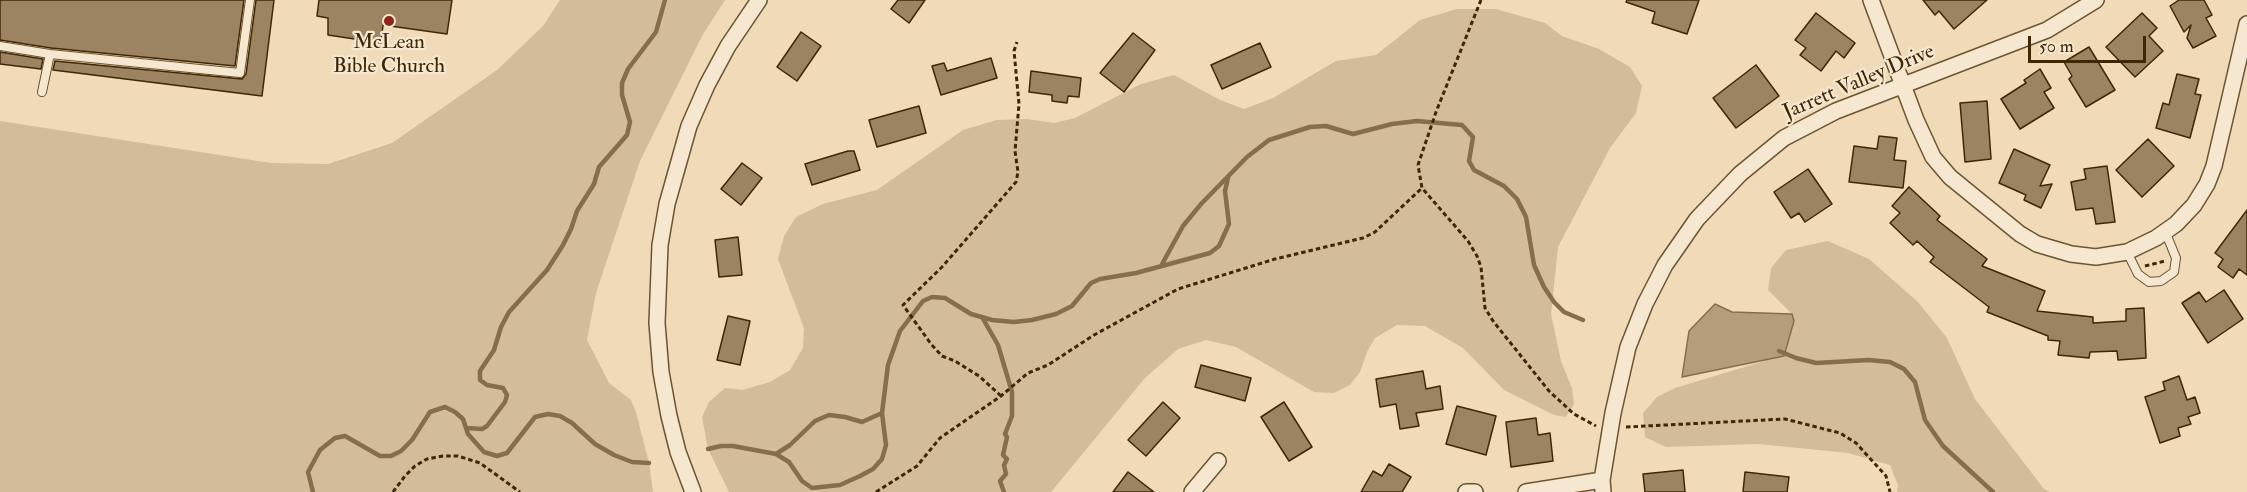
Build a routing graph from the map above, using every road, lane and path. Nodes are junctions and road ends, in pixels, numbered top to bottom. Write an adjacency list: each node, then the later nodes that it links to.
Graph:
1 (250, 0): 9 (lane)
2 (759, 0): 23 (street)
3 (1481, 0): 12 (path)
4 (1871, 0): 10 (street)
5 (2096, 0): 10 (street, Jarrett Valley Drive)
6 (2247, 24): 13 (street)
7 (1017, 42): 17 (path)
8 (0, 46): 9 (lane)
9 (50, 54): 11 (lane)
10 (1902, 85): 14 (street); 18 (street, Jarrett Valley Drive)
11 (42, 92)
12 (1422, 188): 17 (path); 18 (path)
13 (2165, 231): 14 (street); 15 (lane)
14 (2127, 252): 16 (lane)
15 (2176, 258): 16 (path); 16 (lane)
16 (2134, 268)
17 (1000, 396): 24 (path)
18 (1610, 428): 20 (street, Jarrett Valley Drive); 29 (path)
19 (1218, 460): 25 (street)
20 (1602, 486): 28 (street)
21 (393, 492): 22 (path)
22 (520, 492)
23 (693, 492)
24 (876, 492)
25 (1192, 492)
26 (1466, 492): 27 (street)
27 (1475, 492)
28 (1526, 492)
29 (1890, 492)

